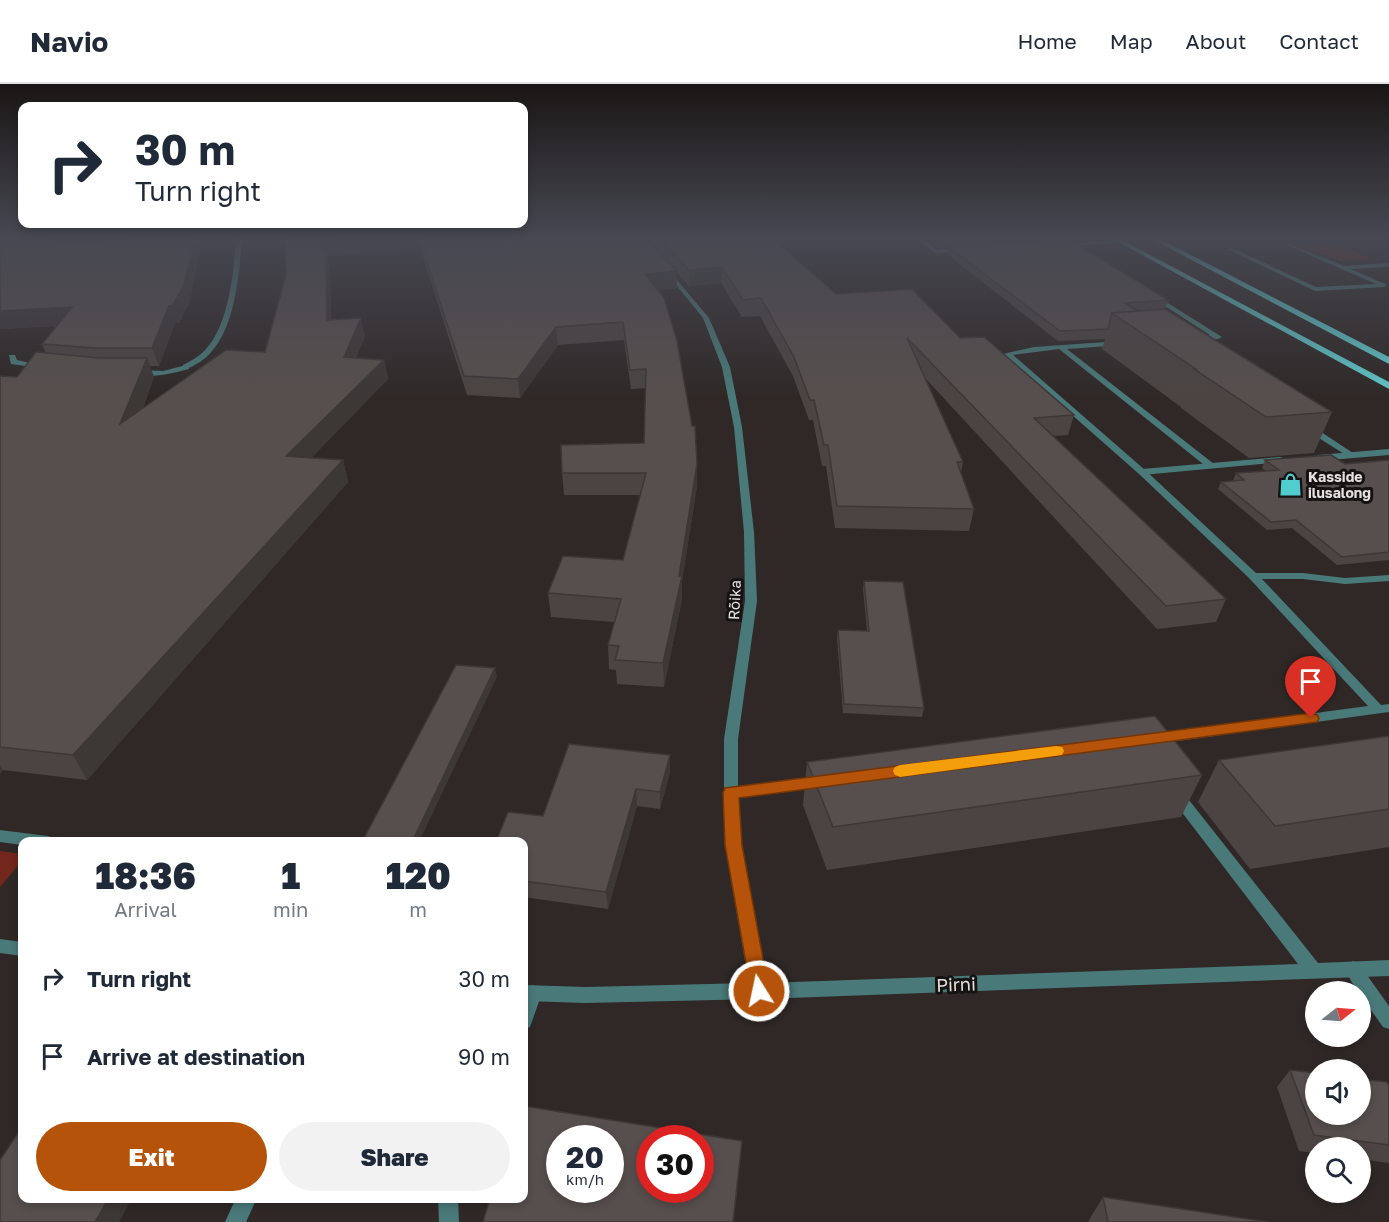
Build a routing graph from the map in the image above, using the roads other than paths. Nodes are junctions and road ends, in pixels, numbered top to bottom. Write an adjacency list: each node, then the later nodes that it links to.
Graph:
1 (232, 291): 12 (street)
2 (687, 291): 27 (street, Rõika)
3 (1213, 291): 13 (main road)
4 (1254, 291): 10 (main road)
5 (1149, 293): 6 (street)
6 (1190, 339)
7 (1126, 343): 8 (street)
8 (1060, 347): 19 (street); 20 (street)
9 (12, 357): 11 (street)
10 (1389, 362)
11 (52, 367)
12 (128, 372)
13 (1389, 386)
14 (1296, 420): 16 (street)
15 (1389, 452): 16 (street)
16 (1352, 455): 18 (street)
17 (1293, 459): 19 (street)
18 (1305, 459)
19 (1210, 466): 20 (street)
20 (1142, 472): 21 (street)
21 (1253, 576): 22 (street); 23 (street)
22 (1389, 578)
23 (1384, 709): 24 (street)
24 (1144, 740)
25 (1164, 778): 34 (street)
26 (837, 779): 27 (street)
27 (731, 793): 35 (street, Rõika)
28 (0, 836): 29 (street)
29 (18, 838)
30 (0, 945): 31 (street)
31 (18, 948)
32 (1389, 968): 33 (street, Pirni)
33 (1353, 969): 34 (street, Pirni); 37 (street)
34 (1313, 970): 35 (street, Pirni)
35 (759, 991): 36 (street, Pirni)
36 (528, 993)
37 (1389, 1021)
38 (244, 1203): 40 (street)
39 (448, 1203): 41 (street)
40 (235, 1222)
41 (449, 1222)

